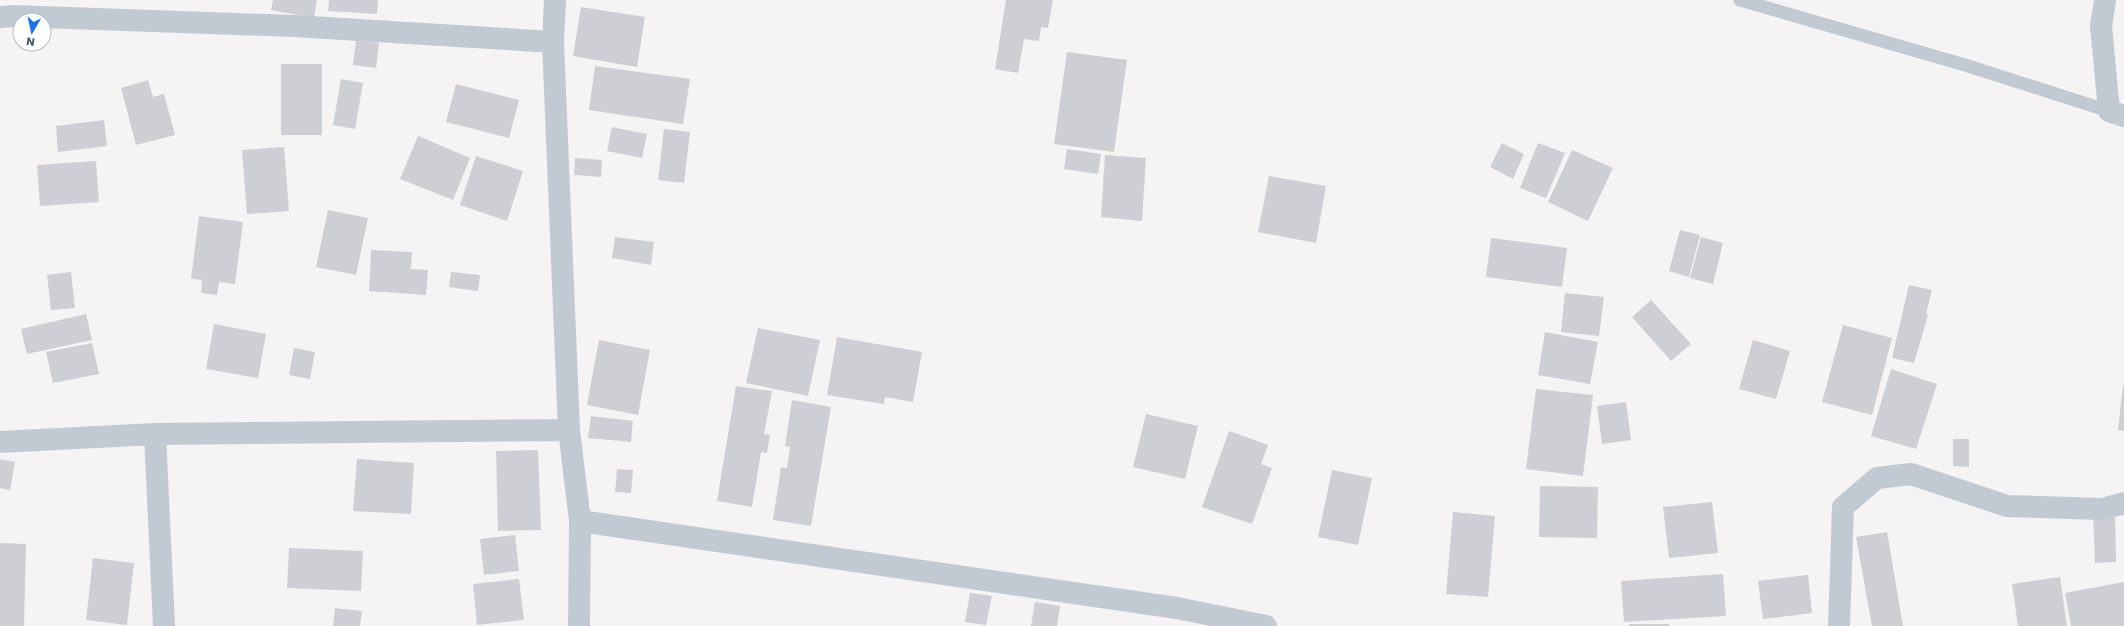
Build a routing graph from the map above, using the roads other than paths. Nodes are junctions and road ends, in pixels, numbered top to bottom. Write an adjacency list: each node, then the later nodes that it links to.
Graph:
1 (555, 0): 5 (street)
2 (1740, 0): 6 (lane)
3 (2105, 0): 6 (street)
4 (0, 17): 5 (street)
5 (553, 42): 7 (street)
6 (2116, 114)
7 (569, 430): 8 (street); 11 (street)
8 (155, 434): 9 (street); 12 (street)
9 (0, 442)
10 (2124, 503): 15 (street)
11 (580, 521): 13 (street); 14 (street)
12 (164, 626)
13 (579, 626)
14 (1266, 626)
15 (1838, 626)

